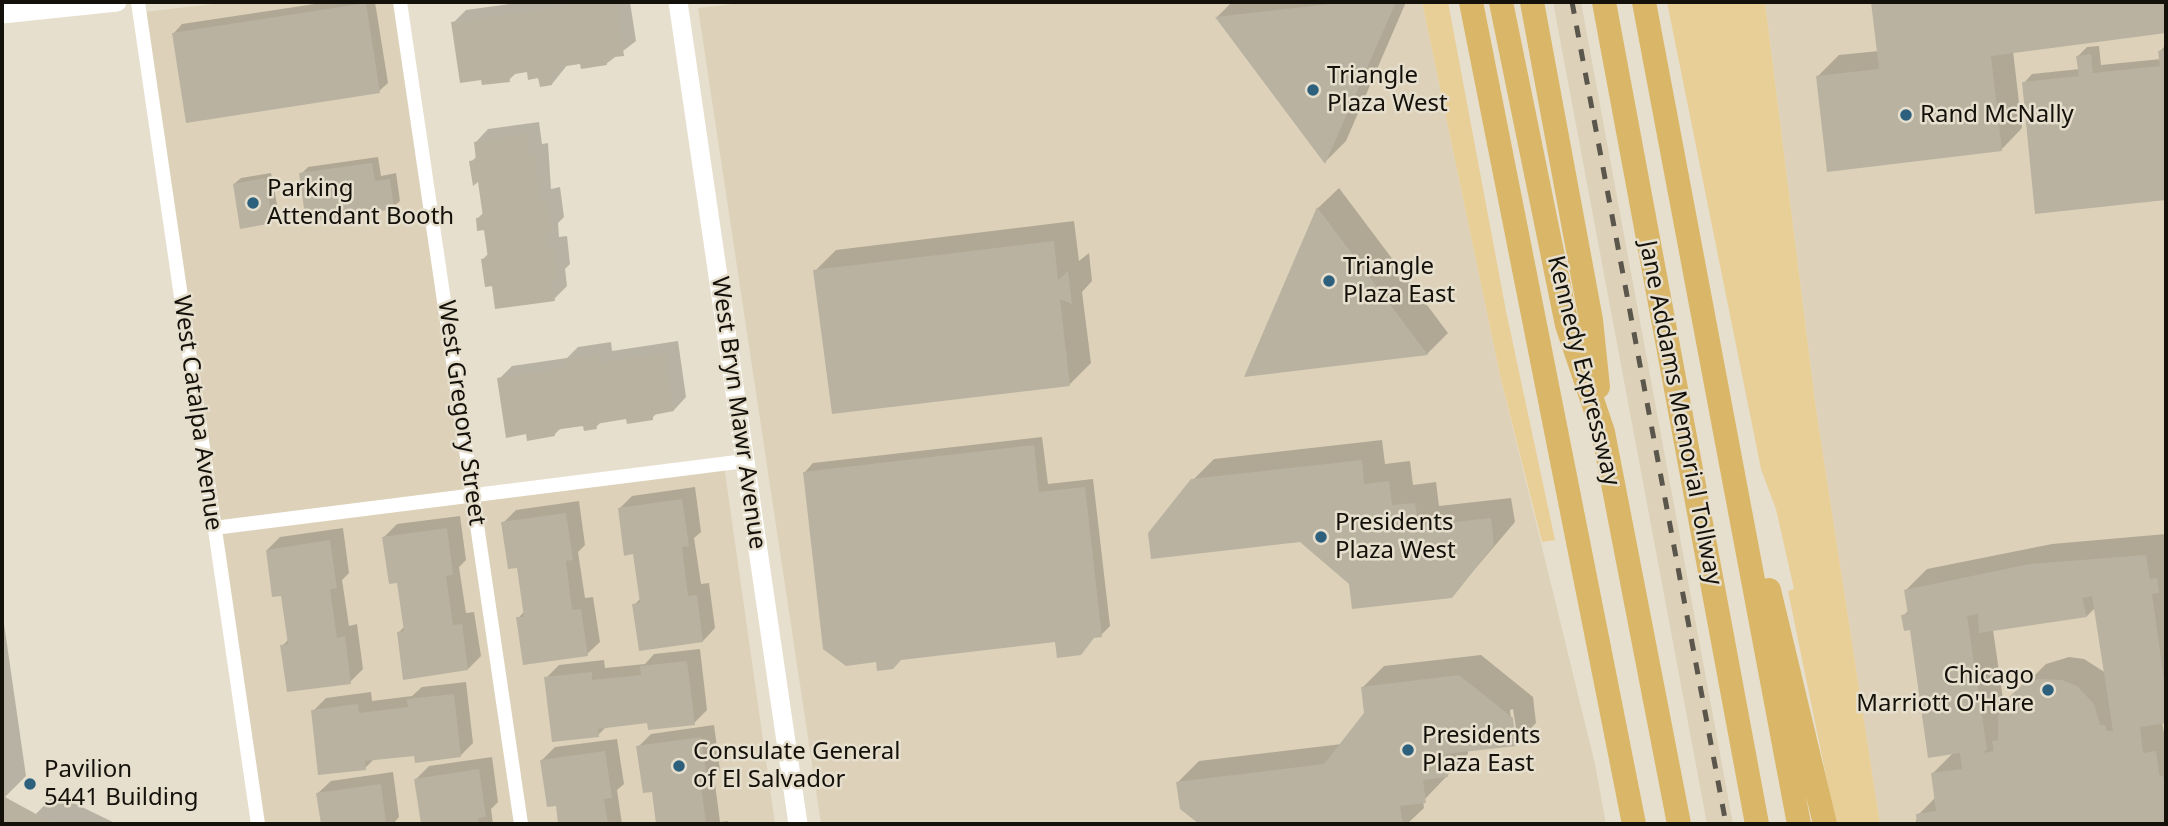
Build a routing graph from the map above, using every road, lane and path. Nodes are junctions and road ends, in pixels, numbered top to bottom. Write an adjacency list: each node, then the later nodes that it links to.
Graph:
1 (117, 2): 10 (street)
2 (138, 2): 15 (street, West Catalpa Avenue)
3 (400, 2): 14 (street, West Gregory Street)
4 (678, 2): 13 (street, West Bryn Mawr Avenue)
5 (1471, 2): 19 (highway)
6 (1501, 2): 12 (highway, Kennedy Expressway)
7 (1532, 2): 12 (highway)
8 (1604, 2): 21 (highway, Jane Addams Memorial Tollway)
9 (1644, 2): 11 (highway)
10 (2, 14)
11 (1724, 426): 22 (highway); 23 (highway)
12 (1603, 432): 20 (highway, Kennedy Expressway)
13 (745, 461): 14 (street); 18 (street, West Bryn Mawr Avenue)
14 (473, 495): 15 (street); 17 (street, West Gregory Street)
15 (214, 528): 16 (street, West Catalpa Avenue)
16 (258, 824)
17 (521, 824)
18 (799, 824)
19 (1634, 824)
20 (1679, 824)
21 (1757, 824)
22 (1799, 824)
23 (1825, 824)

